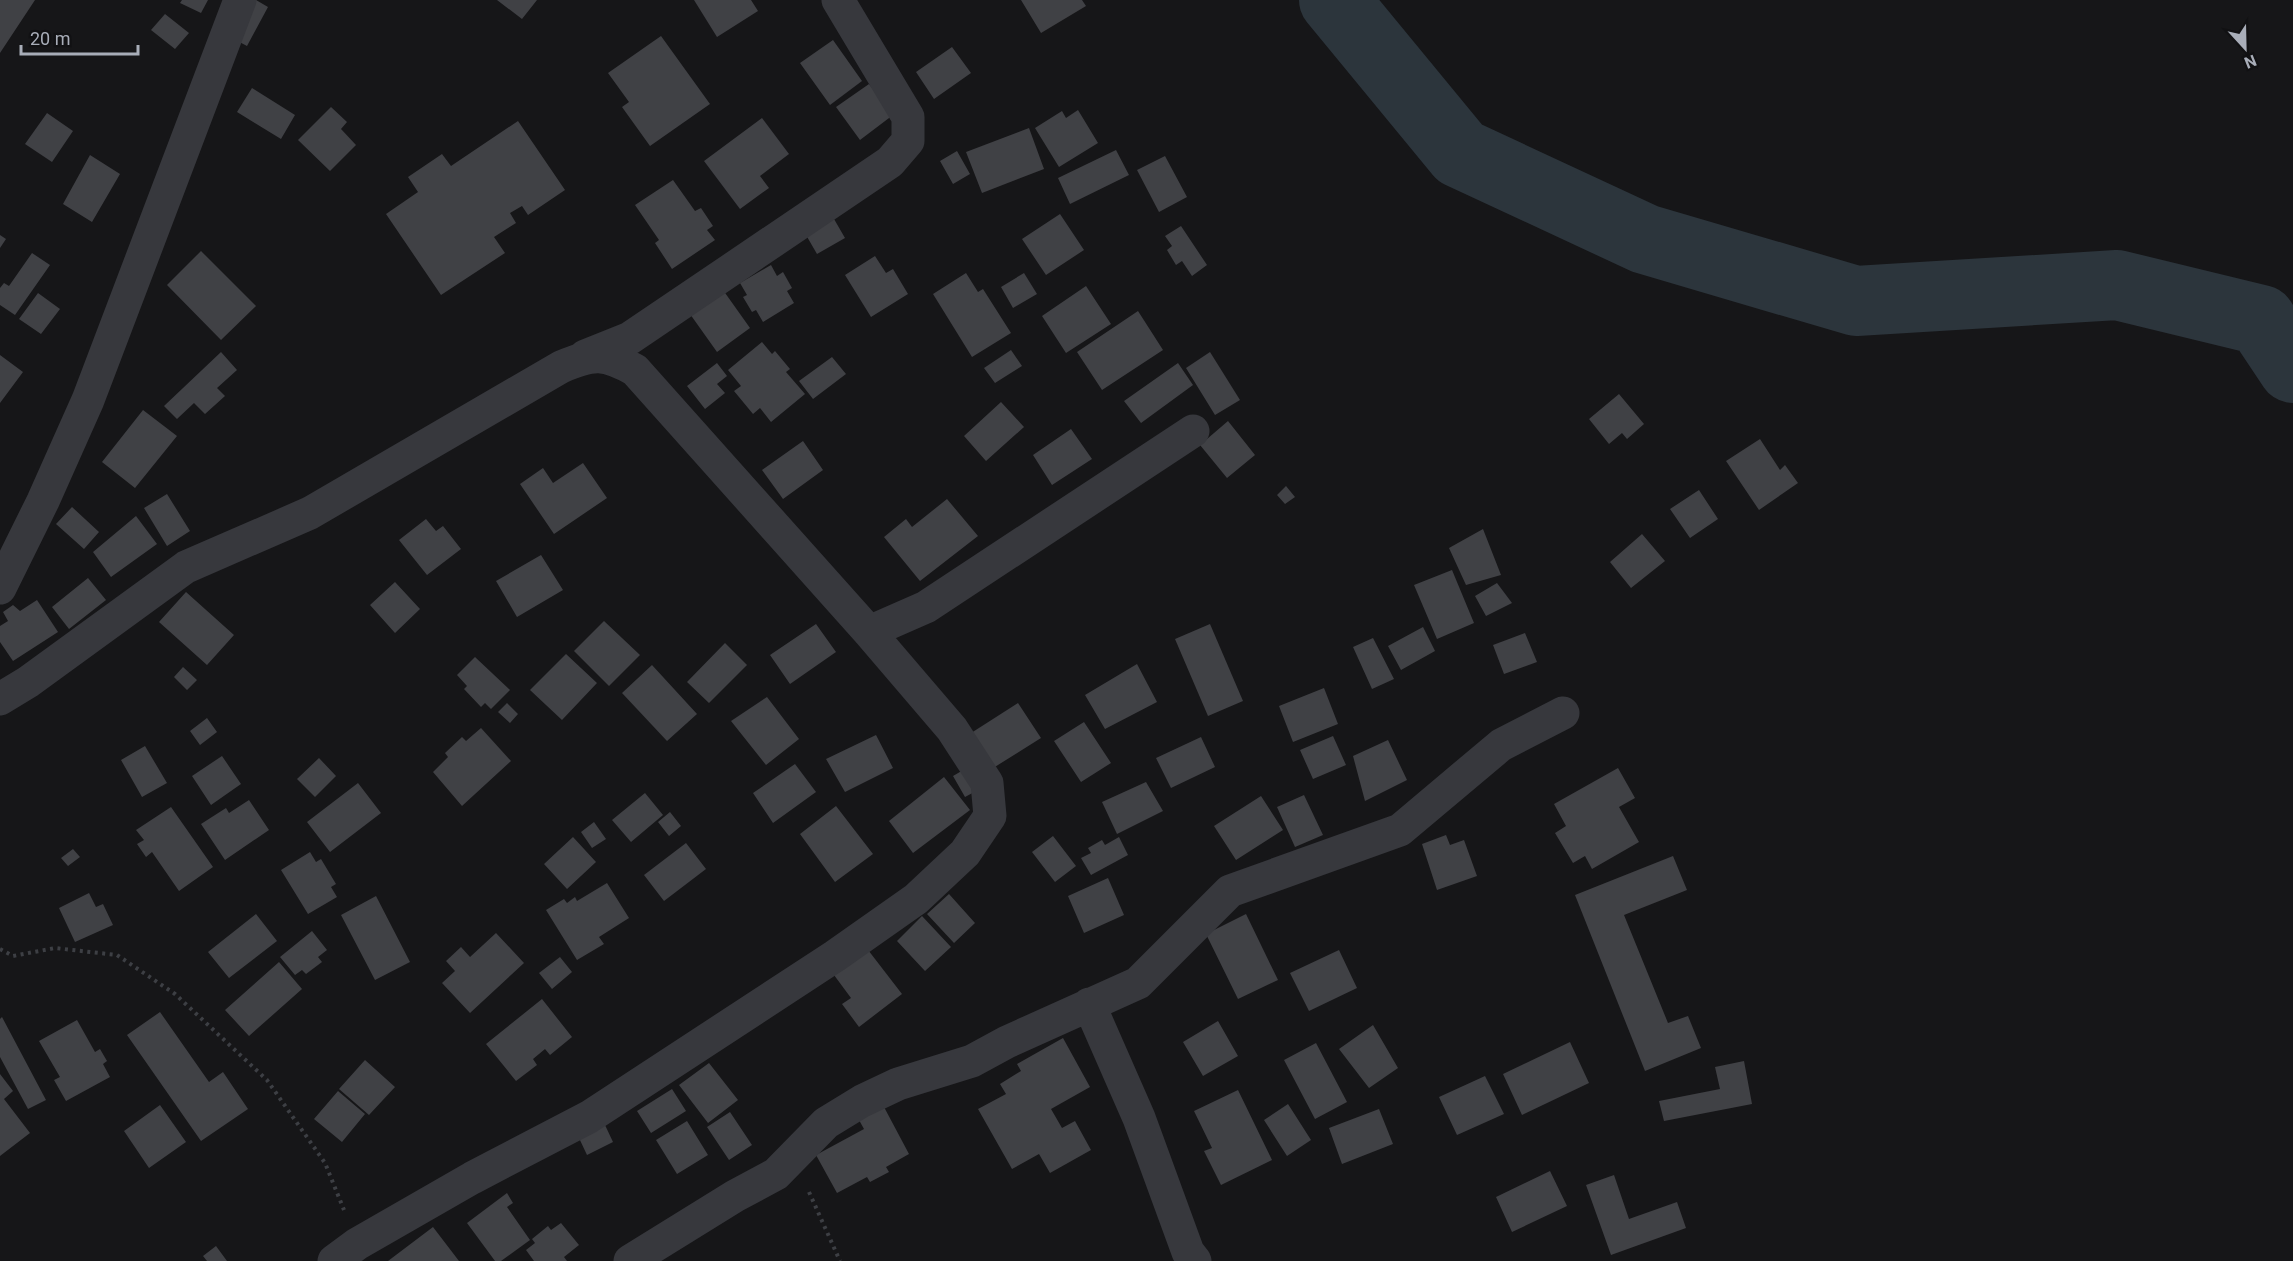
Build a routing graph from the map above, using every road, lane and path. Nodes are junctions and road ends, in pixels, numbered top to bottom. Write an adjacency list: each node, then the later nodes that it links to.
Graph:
1 (240, 0): 5 (street)
2 (838, 0): 3 (street)
3 (584, 357): 6 (street); 7 (street)
4 (1193, 431): 6 (street)
5 (0, 588)
6 (869, 632): 12 (street)
7 (0, 699)
8 (1563, 712): 10 (street)
9 (0, 949): 12 (path)
10 (1089, 1004): 11 (street); 15 (street)
11 (793, 1159): 13 (street); 14 (path)
12 (346, 1252)
13 (630, 1261)
14 (840, 1261)
15 (1195, 1261)

